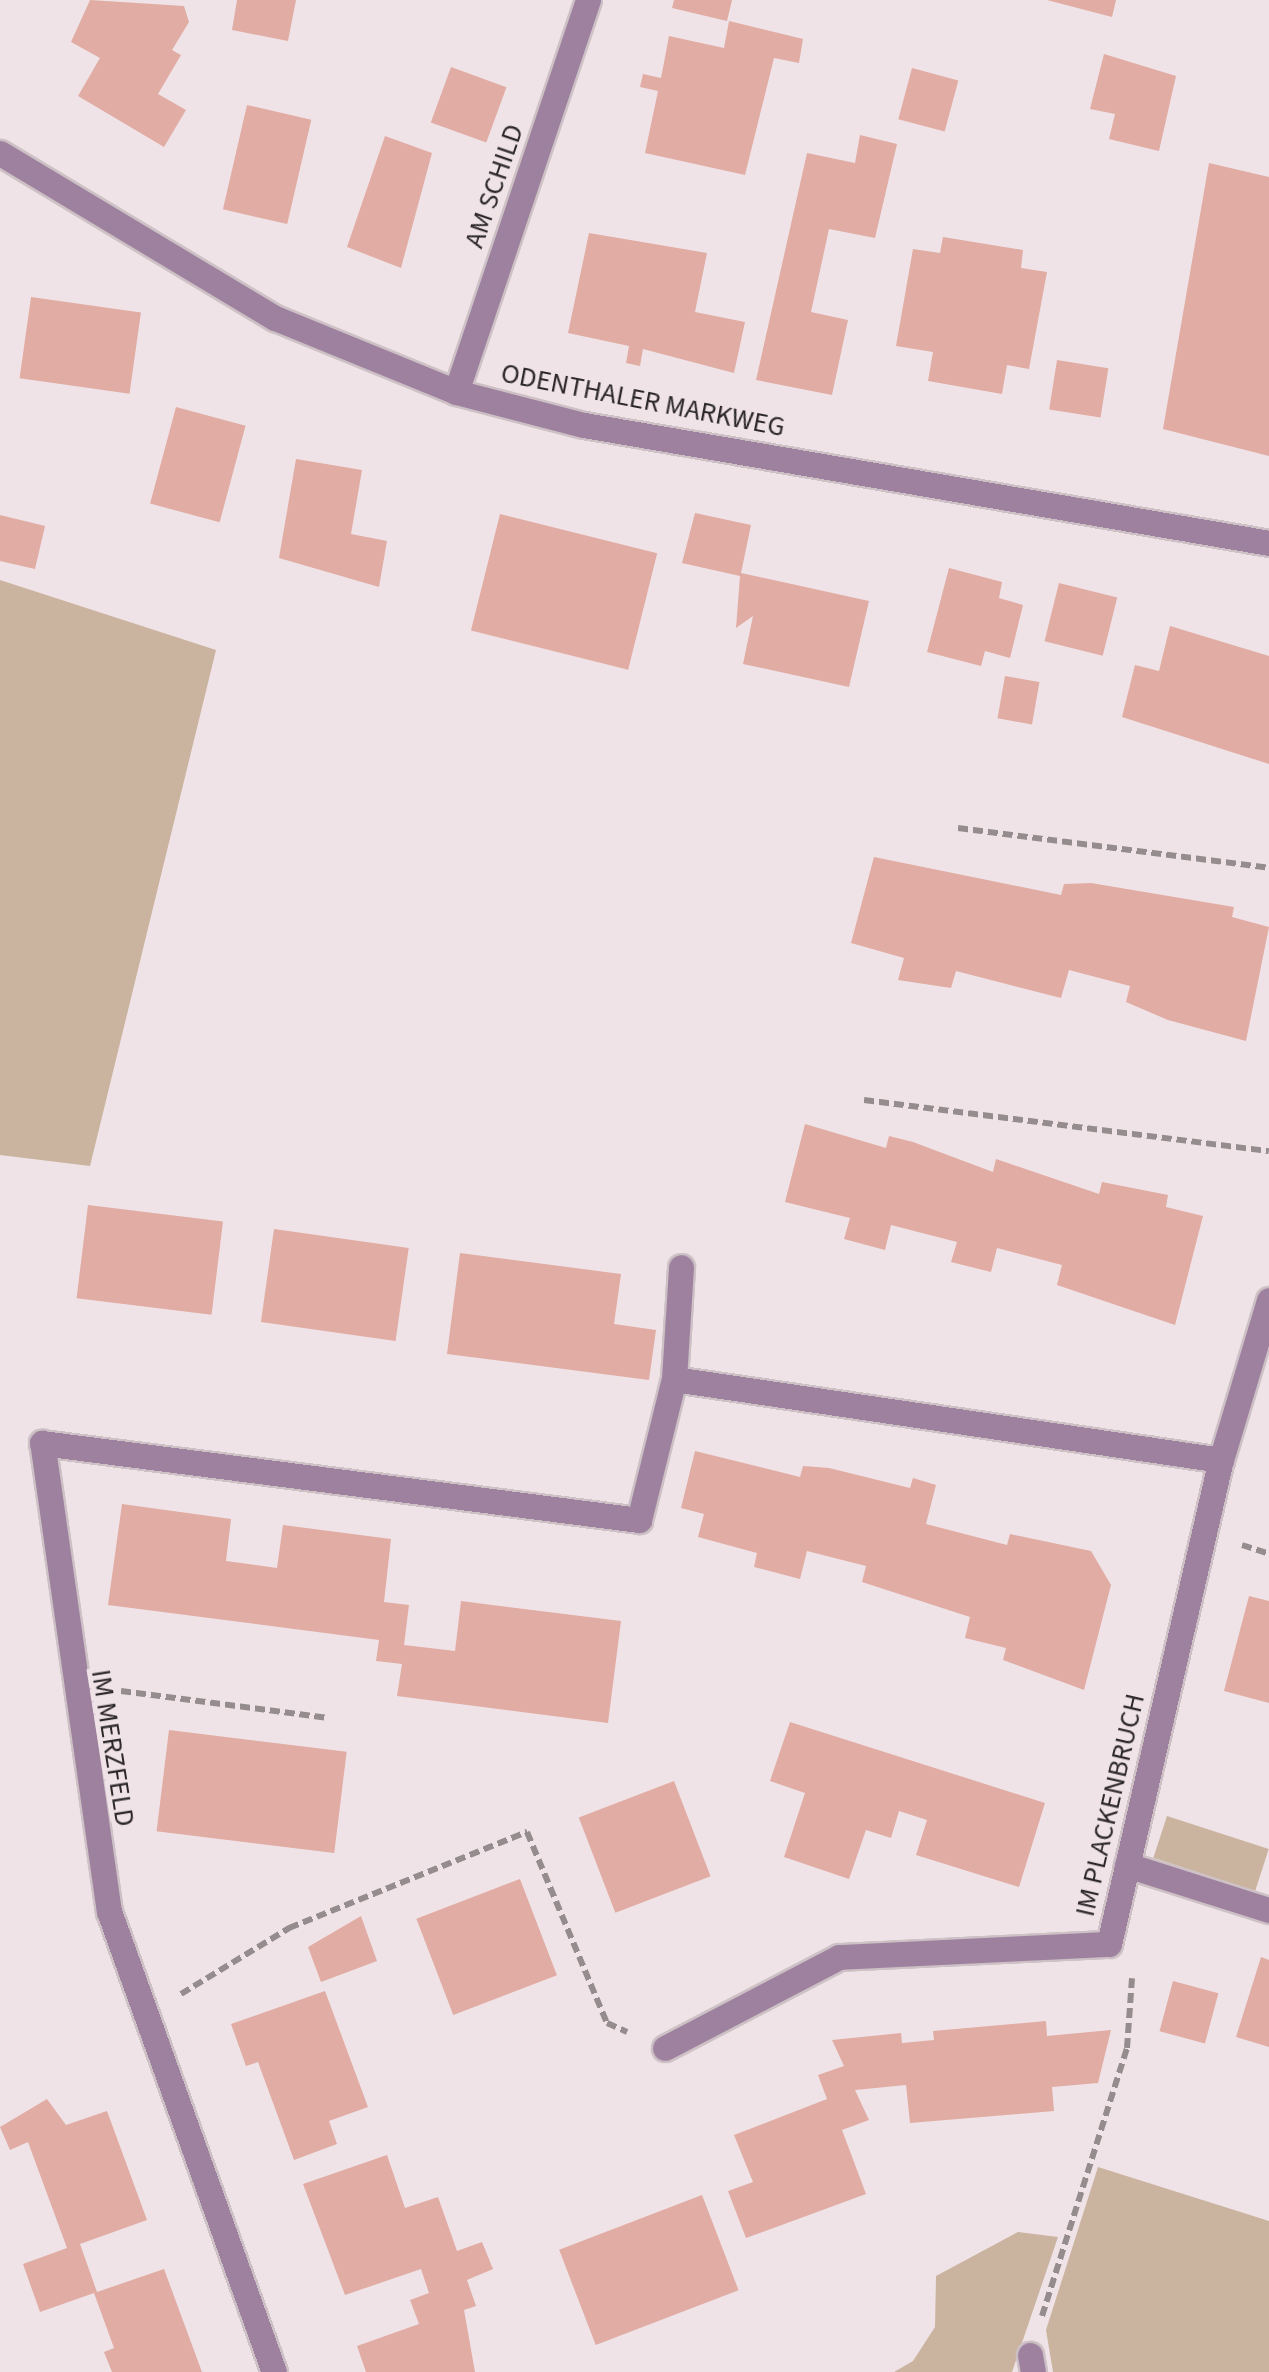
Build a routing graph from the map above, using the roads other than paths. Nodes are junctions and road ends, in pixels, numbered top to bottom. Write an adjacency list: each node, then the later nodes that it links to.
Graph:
1 (588, 0): 3 (street, AM SCHILD)
2 (0, 153): 3 (street, ODENTHALER MARKWEG)
3 (456, 392): 4 (street, ODENTHALER MARKWEG)
4 (1269, 543)
5 (681, 1267): 7 (street)
6 (1269, 1300): 8 (street, IM PLACKENBRUCH)
7 (674, 1379): 8 (street); 12 (street, IM MERZFELD)
8 (1221, 1460): 9 (street, IM PLACKENBRUCH)
9 (1127, 1865): 10 (street); 11 (street, IM PLACKENBRUCH)
10 (1269, 1910)
11 (665, 2048)
12 (274, 2372)

